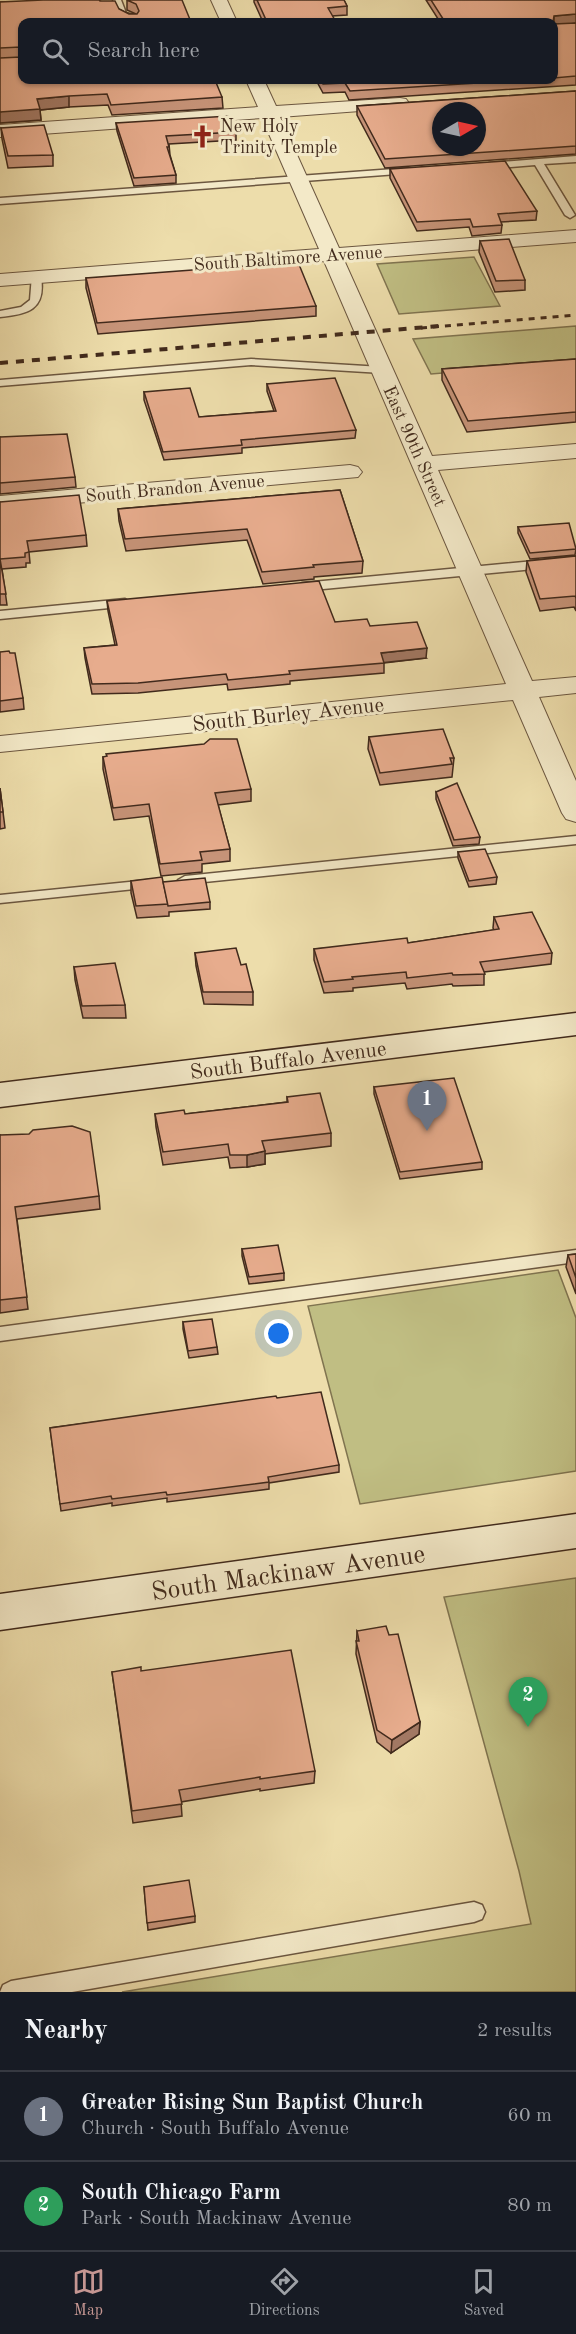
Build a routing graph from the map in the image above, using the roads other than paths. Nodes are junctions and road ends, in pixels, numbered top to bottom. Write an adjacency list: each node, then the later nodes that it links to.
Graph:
1 (117, 0): 3 (lane)
2 (219, 0): 4 (street)
3 (131, 18)
4 (227, 18)
5 (257, 84): 7 (street, East 90th Street)
6 (413, 103): 7 (street)
7 (269, 112): 8 (street); 13 (street, East 90th Street)
8 (0, 131)
9 (576, 159): 10 (lane)
10 (538, 162): 11 (lane); 15 (lane)
11 (480, 166)
12 (421, 170): 13 (lane)
13 (298, 179): 14 (lane); 17 (street, East 90th Street)
14 (0, 201)
15 (570, 215)
16 (576, 236): 17 (street, South Baltimore Avenue)
17 (332, 255): 18 (street, South Baltimore Avenue); 21 (street, East 90th Street)
18 (36, 277): 19 (street, South Baltimore Avenue); 20 (lane)
19 (0, 280)
20 (0, 314)
21 (382, 370): 22 (lane); 24 (street, East 90th Street)
22 (0, 382)
23 (576, 451): 24 (street)
24 (423, 464): 28 (street, East 90th Street)
25 (350, 472): 26 (street, South Brandon Avenue)
26 (0, 503)
27 (576, 561): 28 (lane)
28 (470, 571): 29 (lane); 33 (street, East 90th Street)
29 (285, 588)
30 (142, 602): 31 (lane)
31 (0, 615)
32 (576, 685): 33 (street, South Burley Avenue)
33 (523, 690): 34 (street, South Burley Avenue); 35 (street, East 90th Street)
34 (0, 744)
35 (576, 813)
36 (576, 840): 37 (lane)
37 (0, 899)
38 (576, 1024): 39 (street, South Buffalo Avenue)
39 (0, 1095)
40 (576, 1257): 41 (lane)
41 (0, 1334)
42 (576, 1531): 43 (street, South Mackinaw Avenue)
43 (0, 1612)
44 (474, 1912): 45 (lane)
45 (11, 1992)

